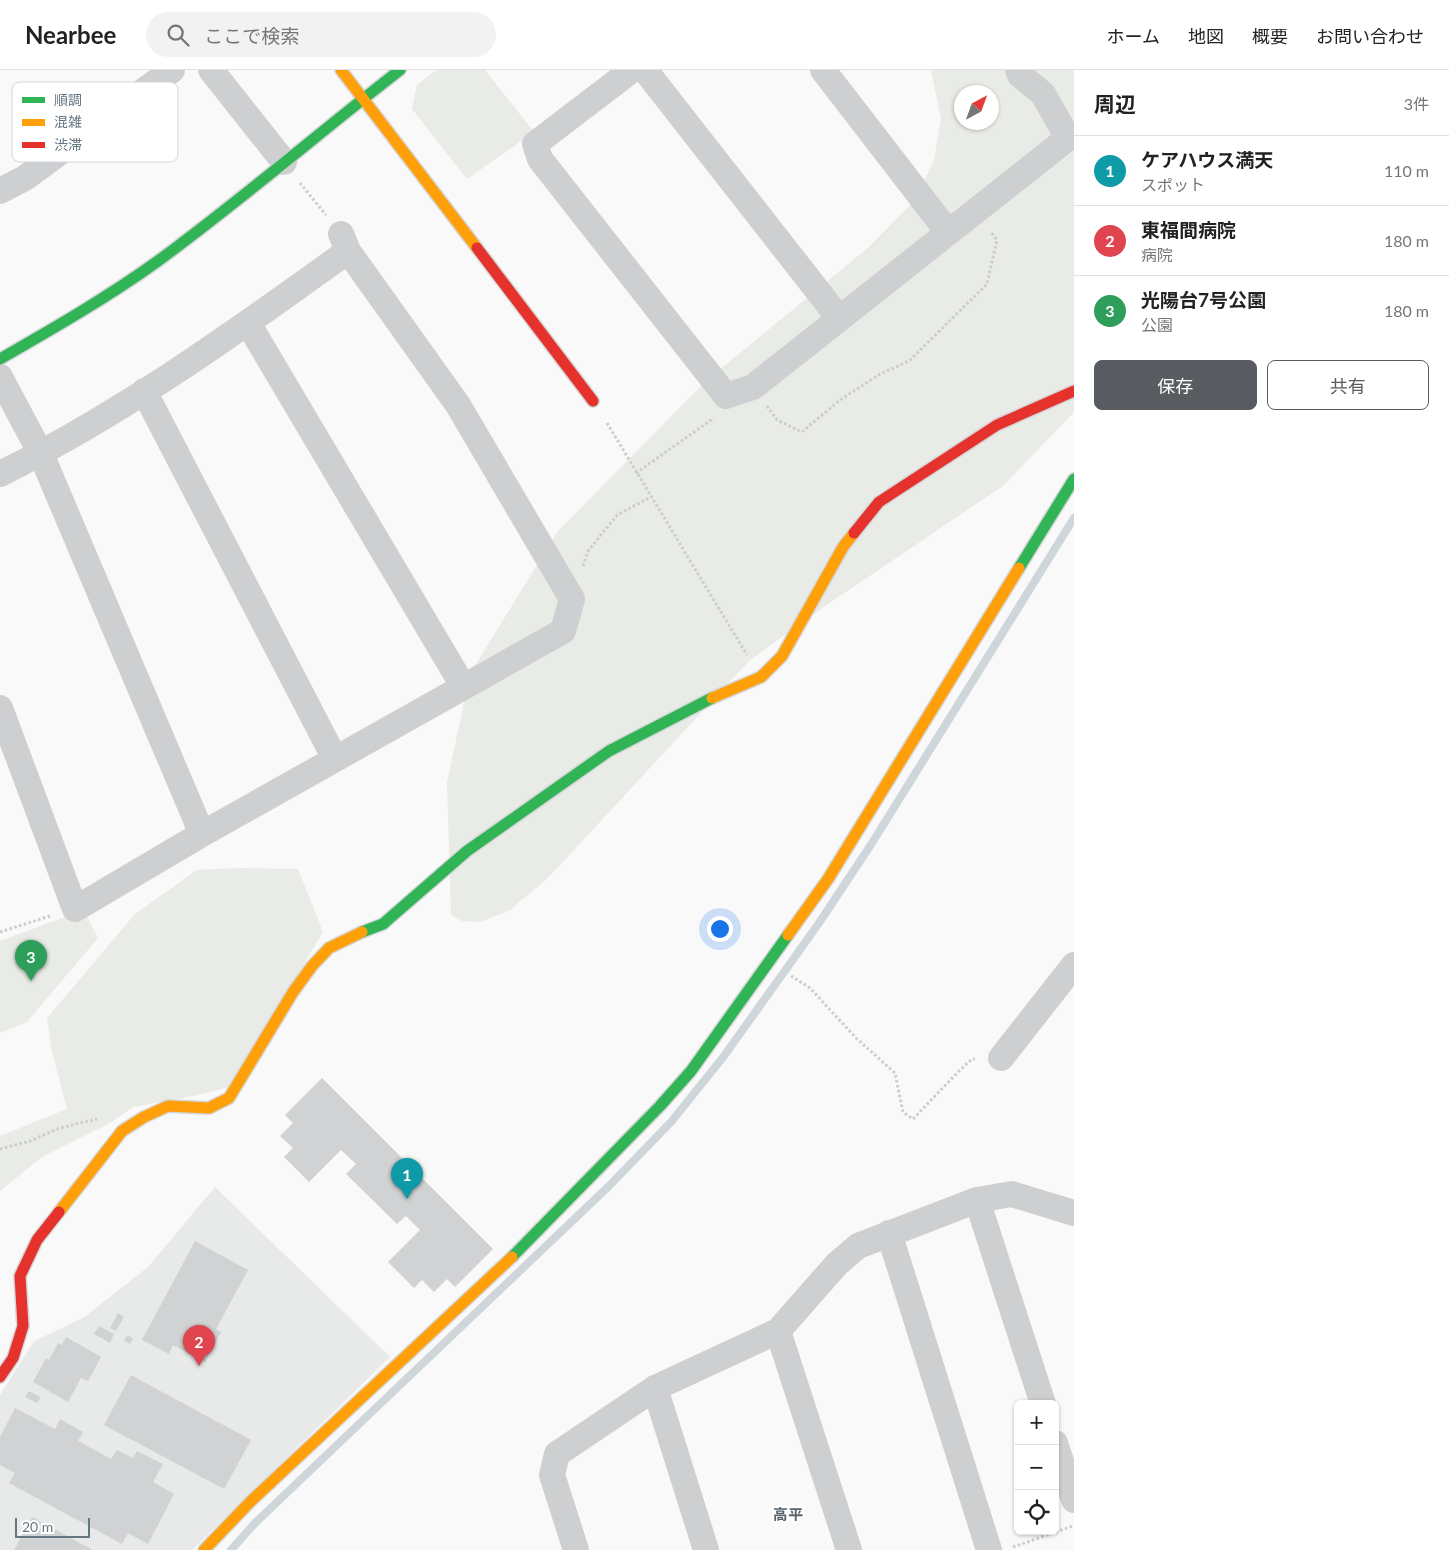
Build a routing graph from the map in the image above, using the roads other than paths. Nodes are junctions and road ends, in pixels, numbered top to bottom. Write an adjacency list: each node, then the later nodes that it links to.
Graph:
1 (172, 70): 9 (street)
2 (211, 70): 12 (street)
3 (341, 70): 10 (street)
4 (400, 70): 10 (street)
5 (632, 70): 15 (street)
6 (645, 70): 15 (street)
7 (823, 70): 14 (street)
8 (1018, 70): 14 (street)
9 (156, 82)
10 (363, 99): 12 (street); 21 (street)
11 (47, 162): 13 (street)
12 (284, 162): 17 (street)
13 (0, 192)
14 (948, 232): 15 (street)
15 (839, 318)
16 (248, 323): 19 (street); 25 (street); 25 (street)
17 (0, 359)
18 (0, 377): 22 (street)
19 (144, 391): 22 (street); 27 (street)
20 (1074, 391): 35 (street)
21 (594, 402)
22 (41, 454): 23 (street); 28 (street)
23 (0, 474)
24 (1074, 479): 40 (street)
25 (463, 686): 27 (street)
26 (0, 708): 28 (street)
27 (334, 759): 28 (street)
28 (202, 834)
29 (1074, 965): 30 (street)
30 (1002, 1058)
31 (977, 1200): 32 (street); 33 (street); 37 (street)
32 (1074, 1213)
33 (889, 1233): 34 (street); 44 (street)
34 (778, 1331): 36 (street); 43 (street)
35 (0, 1377)
36 (655, 1388): 41 (street); 42 (street)
37 (1041, 1400)
38 (1056, 1445): 39 (street)
39 (1074, 1500)
40 (204, 1550)
41 (576, 1550)
42 (706, 1550)
43 (849, 1550)
44 (989, 1550)

